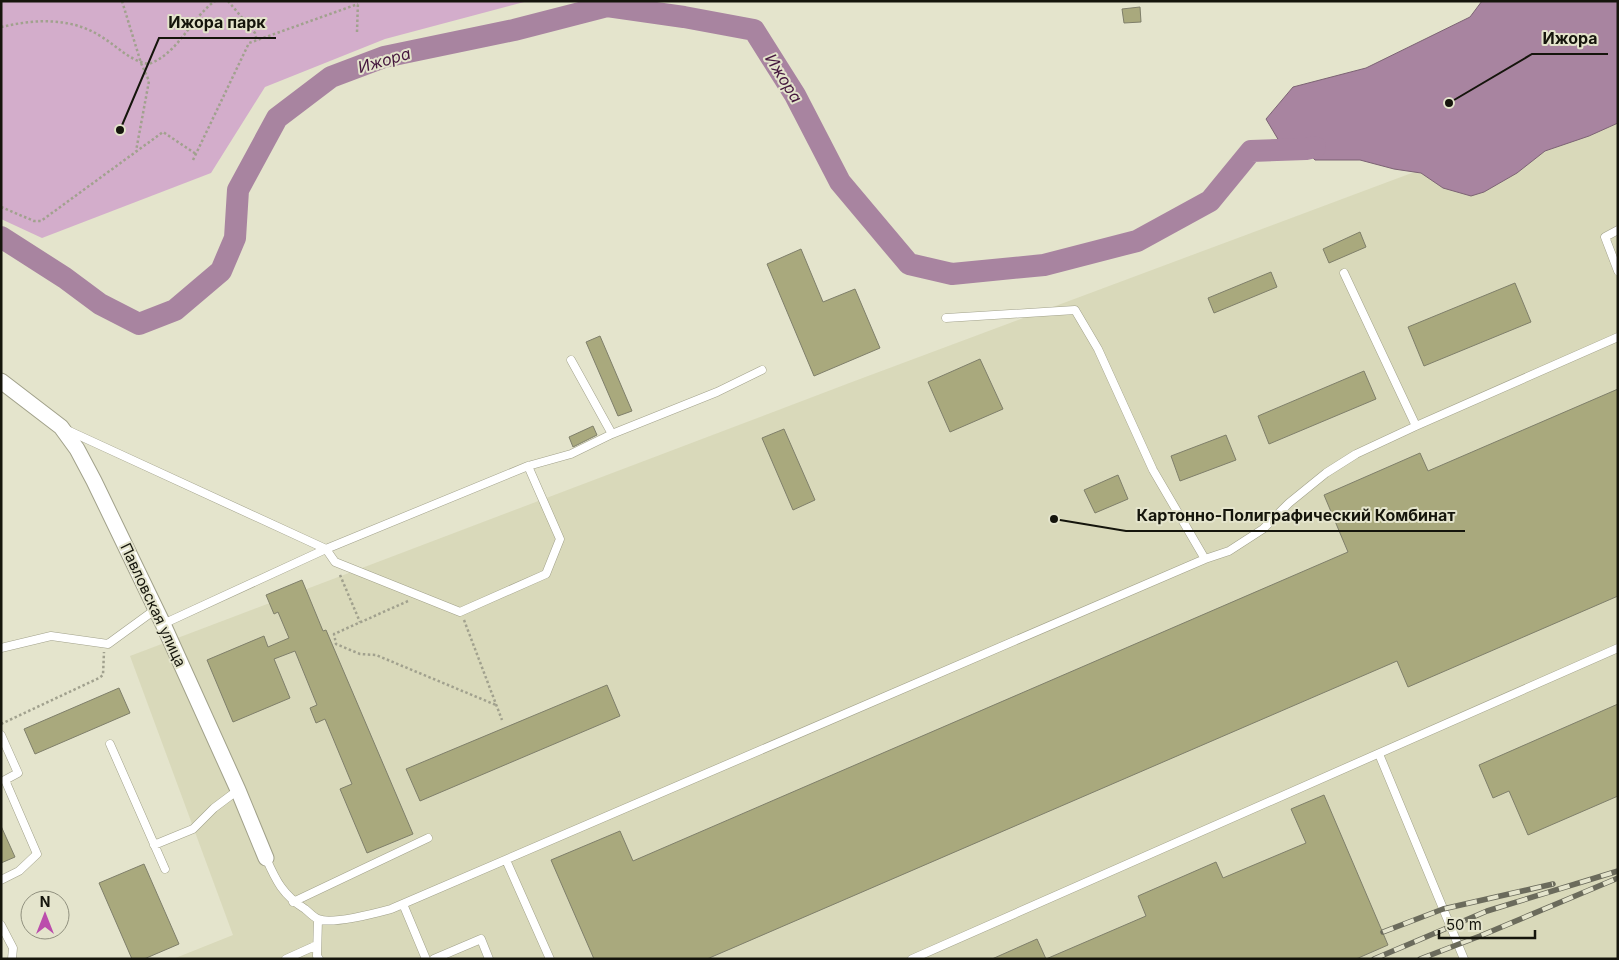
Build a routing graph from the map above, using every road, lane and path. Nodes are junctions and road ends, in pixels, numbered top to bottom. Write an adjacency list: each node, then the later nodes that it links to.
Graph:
1 (122, 1): 8 (path)
2 (215, 1): 8 (path)
3 (228, 1): 7 (path)
4 (358, 3): 6 (path); 7 (path)
5 (1, 27): 8 (path)
6 (356, 32)
7 (257, 40): 10 (path)
8 (141, 63): 9 (path)
9 (136, 152): 10 (path); 12 (path)
10 (196, 154): 11 (path)
11 (193, 160)
12 (1, 207)
13 (1618, 230): 14 (lane)
14 (1618, 271)
15 (1344, 273): 21 (lane)
16 (946, 318): 26 (lane)
17 (1618, 337): 21 (lane)
18 (571, 360): 23 (lane)
19 (762, 370): 23 (lane)
20 (1, 381): 22 (street, Павловская улица)
21 (1416, 426): 26 (lane)
22 (61, 427): 25 (lane); 29 (street, Павловская улица)
23 (612, 434): 24 (lane)
24 (528, 466): 25 (lane); 30 (lane)
25 (326, 549): 27 (lane); 32 (lane)
26 (1205, 559): 46 (lane)
27 (335, 562): 28 (lane); 31 (path)
28 (420, 596): 30 (lane); 31 (path)
29 (156, 609): 32 (street, Павловская улица); 33 (lane)
30 (460, 612): 36 (path)
31 (360, 622): 36 (path)
32 (163, 624): 42 (street, Павловская улица)
33 (108, 644): 34 (lane); 38 (path)
34 (1, 648)
35 (1618, 648): 41 (lane)
36 (496, 704): 37 (path)
37 (502, 720)
38 (1, 724)
39 (1, 734): 48 (lane)
40 (110, 744): 44 (lane)
41 (1379, 754): 61 (lane); 62 (lane)
42 (238, 790): 44 (lane); 45 (street, Павловская улица)
43 (428, 838): 49 (lane)
44 (154, 845): 47 (lane)
45 (266, 858): 49 (lane)
46 (506, 860): 50 (lane); 60 (lane)
47 (165, 869)
48 (1, 880)
49 (293, 902): 51 (lane)
50 (403, 904): 51 (lane); 57 (lane)
51 (318, 919): 53 (lane)
52 (1, 925): 54 (lane)
53 (317, 945): 55 (lane); 56 (lane)
54 (12, 959)
55 (286, 959)
56 (319, 959)
57 (426, 959)
58 (434, 959): 59 (lane)
59 (489, 959)
60 (550, 959)
61 (912, 959)
62 (1464, 959)

